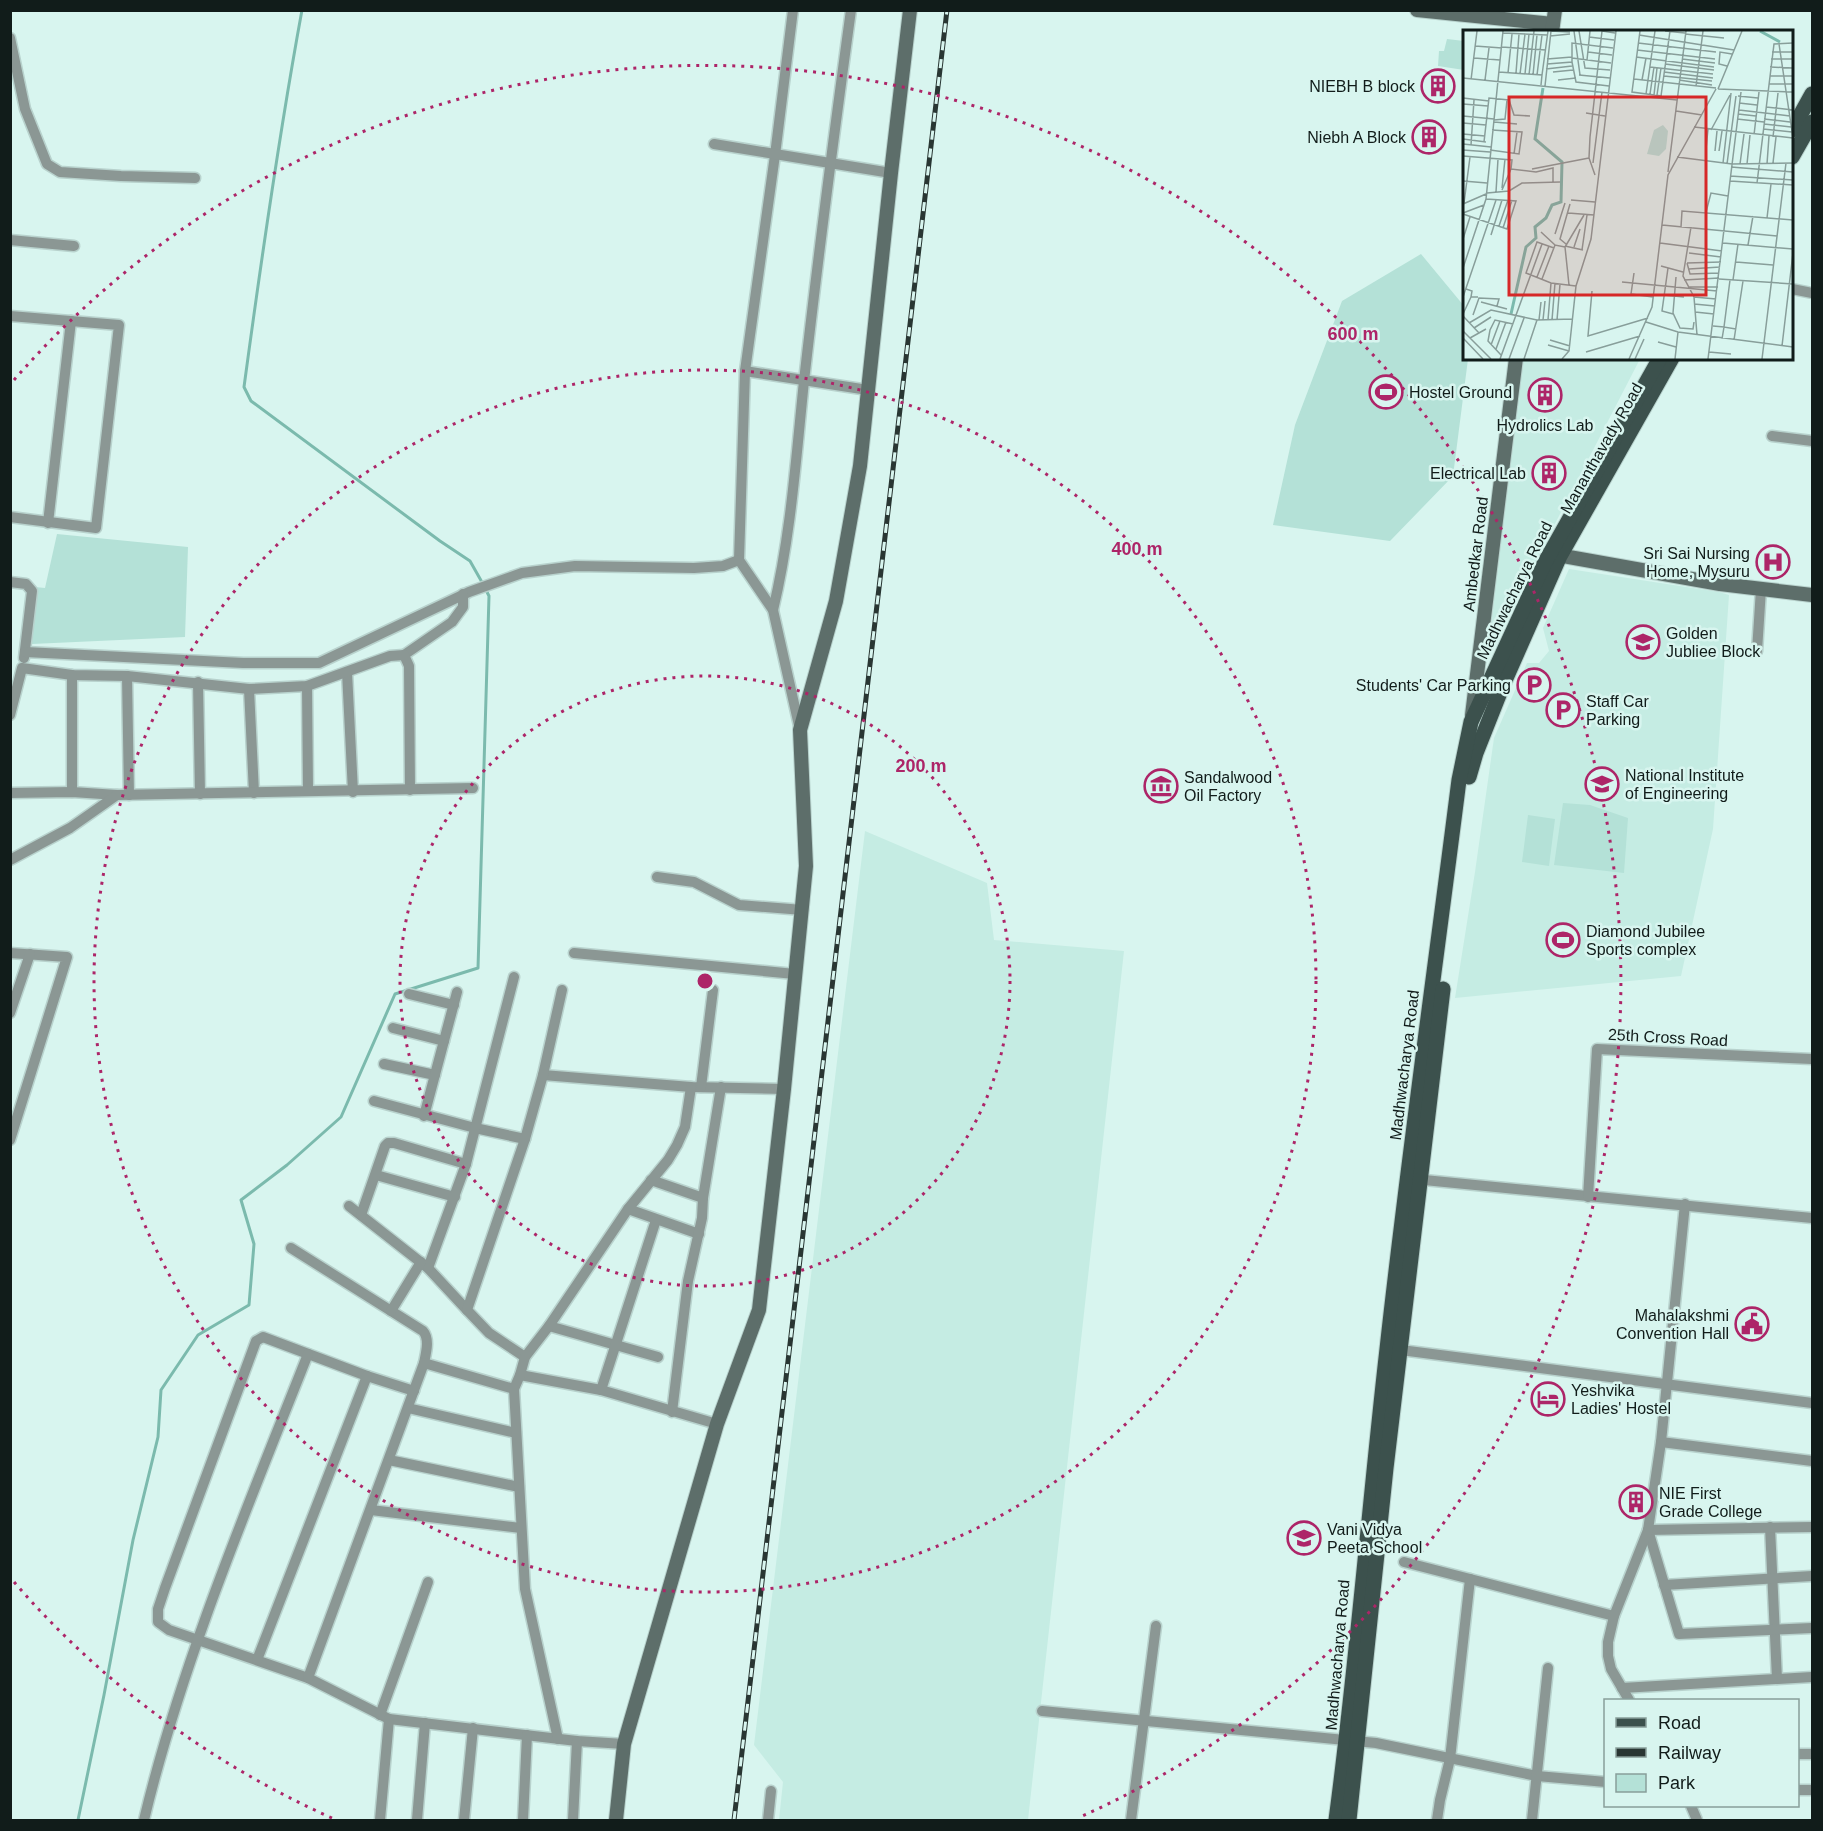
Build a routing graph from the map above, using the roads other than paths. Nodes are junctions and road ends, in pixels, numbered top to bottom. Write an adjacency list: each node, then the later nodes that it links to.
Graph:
1 (793, 10): 12 (street)
2 (851, 10): 13 (street)
3 (910, 10): 14 (street)
4 (1417, 10): 5 (street)
5 (1553, 22)
6 (10, 38): 15 (street)
7 (1812, 94): 9 (main road)
8 (1812, 122): 11 (main road)
9 (1793, 127)
10 (714, 144): 12 (street)
11 (1793, 154)
12 (776, 155): 13 (street); 25 (street)
13 (830, 164): 14 (street); 26 (street)
14 (891, 173): 27 (street)
15 (195, 178)
16 (10, 240): 17 (street)
17 (74, 246)
18 (1793, 289): 19 (street)
19 (1812, 293)
20 (10, 316): 21 (street)
21 (71, 321): 31 (street); 31 (street)
22 (1516, 360): 50 (street, Ambedkar Road)
23 (1659, 360): 32 (main road, Madhwacharya Road)
24 (1671, 360): 32 (main road, Mananthavady Road)
25 (745, 371): 26 (street); 33 (street)
26 (804, 382): 27 (street); 38 (street)
27 (868, 390): 51 (street)
28 (1772, 436): 29 (street)
29 (1812, 441)
30 (10, 518): 31 (street)
31 (48, 523)
32 (1555, 555): 35 (street); 50 (main road, Madhwacharya Road); 52 (main road, Mananthavady Road)
33 (739, 560): 36 (street); 38 (street)
34 (10, 582): 40 (street)
35 (1761, 589): 37 (street); 39 (street)
36 (466, 593): 40 (street); 41 (street)
37 (1812, 595)
38 (773, 610): 51 (street)
39 (1757, 651)
40 (25, 652): 42 (street)
41 (404, 655): 43 (street); 55 (street)
42 (22, 668): 44 (street); 49 (street)
43 (347, 672): 47 (street); 57 (street)
44 (72, 675): 45 (street); 56 (street)
45 (127, 676): 46 (street); 62 (street)
46 (198, 682): 48 (street); 60 (street)
47 (307, 686): 48 (street); 54 (street)
48 (249, 689): 59 (street)
49 (10, 715)
50 (1471, 722): 52 (street, Ambedkar Road); 93 (main road, Madhwacharya Road)
51 (800, 730): 65 (street)
52 (1476, 753): 93 (main road, Madhwacharya Road)
53 (472, 788): 55 (street)
54 (308, 790): 57 (street); 59 (street)
55 (410, 790): 57 (street)
56 (72, 792): 58 (street); 61 (street)
57 (353, 792)
58 (10, 793)
59 (254, 793): 60 (street)
60 (200, 794): 62 (street)
61 (117, 795): 62 (street); 63 (street)
62 (129, 795)
63 (10, 860)
64 (657, 877): 65 (street)
65 (803, 910): 69 (street)
66 (10, 953): 68 (street)
67 (574, 953): 69 (street)
68 (30, 954): 76 (street); 90 (street)
69 (795, 974): 85 (street)
70 (514, 977): 88 (street)
71 (562, 990): 82 (street)
72 (713, 990): 83 (street)
73 (457, 992): 75 (street)
74 (409, 994): 75 (street)
75 (454, 1005): 78 (street)
76 (10, 1013)
77 (393, 1028): 78 (street)
78 (444, 1041): 81 (street)
79 (1812, 1059): 96 (street, 25th Cross Road)
80 (384, 1064): 81 (street)
81 (435, 1075): 87 (street)
82 (543, 1075): 83 (street); 89 (street)
83 (696, 1087): 84 (street); 94 (street)
84 (721, 1087): 85 (street); 97 (street)
85 (784, 1089): 125 (street)
86 (374, 1101): 87 (street)
87 (424, 1116): 88 (street)
88 (475, 1128): 89 (street); 91 (street)
89 (525, 1139): 107 (street)
90 (10, 1140)
91 (466, 1164): 92 (street); 95 (street)
92 (376, 1175): 95 (street); 101 (street)
93 (1414, 1179): 96 (street); 111 (main road, Madhwacharya Road)
94 (651, 1180): 97 (street); 100 (street)
95 (455, 1197): 106 (street)
96 (1588, 1197): 98 (street)
97 (703, 1198): 104 (street)
98 (1685, 1204): 102 (street); 118 (street)
99 (349, 1206): 101 (street)
100 (628, 1209): 103 (street); 109 (street)
101 (361, 1215): 106 (street)
102 (1812, 1218)
103 (656, 1220): 104 (street); 110 (street)
104 (699, 1234): 124 (street)
105 (291, 1248): 108 (street)
106 (424, 1265): 107 (street); 108 (street)
107 (467, 1310): 113 (street)
108 (392, 1311): 115 (street)
109 (549, 1326): 110 (street); 113 (street)
110 (615, 1344): 114 (street); 120 (street)
111 (1393, 1349): 118 (street); 161 (main road, Madhwacharya Road)
112 (308, 1354): 117 (street); 146 (street); 146 (street)
113 (525, 1357): 116 (street)
114 (658, 1357)
115 (424, 1364): 119 (street); 121 (street)
116 (520, 1375): 119 (street); 120 (street)
117 (367, 1376): 121 (street); 147 (street)
118 (1667, 1385): 122 (street); 127 (street)
119 (514, 1389): 126 (street)
120 (601, 1390): 124 (street)
121 (414, 1391): 123 (street)
122 (1812, 1403)
123 (408, 1408): 126 (street); 128 (street)
124 (672, 1412): 125 (street)
125 (717, 1424): 163 (street)
126 (516, 1433): 130 (street)
127 (1661, 1442): 129 (street); 135 (street)
128 (389, 1460): 130 (street); 131 (street)
129 (1812, 1461)
130 (519, 1487): 134 (street)
131 (371, 1510): 134 (street); 150 (street)
132 (1770, 1527): 133 (street); 135 (street); 138 (street)
133 (1812, 1527)
134 (521, 1528): 160 (street)
135 (1648, 1530): 141 (street); 142 (street)
136 (1404, 1562): 139 (street)
137 (1812, 1576): 138 (street)
138 (1772, 1577): 141 (street); 145 (street)
139 (1470, 1579): 142 (street); 164 (street)
140 (428, 1582): 155 (street)
141 (1664, 1585): 145 (street)
142 (1614, 1616): 152 (street)
143 (1156, 1626): 156 (street)
144 (1812, 1628): 145 (street)
145 (1775, 1629): 151 (street)
146 (198, 1640): 147 (street); 169 (street)
147 (257, 1660): 150 (street)
148 (1548, 1668): 165 (street)
149 (1812, 1677): 151 (street)
150 (308, 1678): 155 (street)
151 (1777, 1679): 152 (street)
152 (1622, 1688): 153 (street)
153 (1628, 1699)
154 (1042, 1710): 156 (street)
155 (384, 1717): 157 (street); 170 (street)
156 (1145, 1720): 161 (street); 177 (street)
157 (425, 1723): 158 (street); 171 (street)
158 (473, 1728): 159 (street); 172 (street)
159 (527, 1735): 160 (street); 173 (street)
160 (558, 1739): 162 (street)
161 (1353, 1740): 164 (street); 178 (main road, Madhwacharya Road); 179 (main road, Madhwacharya Road)
162 (578, 1741): 163 (street); 174 (street)
163 (624, 1744): 175 (street)
164 (1450, 1759): 165 (street); 180 (street)
165 (1537, 1776): 166 (street); 181 (street)
166 (1604, 1782)
167 (771, 1791): 176 (street)
168 (1691, 1807): 182 (street)
169 (144, 1821)
170 (380, 1821)
171 (417, 1821)
172 (464, 1821)
173 (523, 1821)
174 (573, 1821)
175 (616, 1821)
176 (768, 1821)
177 (1131, 1821)
178 (1336, 1821)
179 (1348, 1821)
180 (1437, 1821)
181 (1532, 1821)
182 (1697, 1821)

